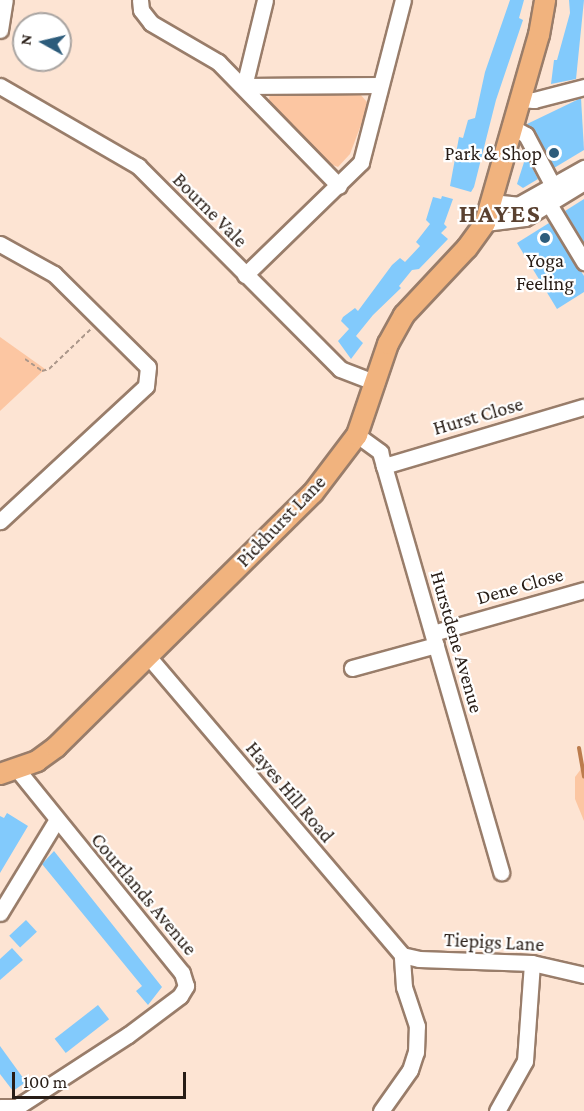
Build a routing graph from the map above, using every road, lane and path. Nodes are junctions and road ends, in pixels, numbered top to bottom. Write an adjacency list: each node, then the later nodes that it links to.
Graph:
1 (5, 0): 6 (street)
2 (140, 0): 9 (street)
3 (265, 0): 9 (street)
4 (403, 0): 7 (street)
5 (545, 0): 11 (main road, Pickhurst Lane)
6 (0, 30)
7 (380, 85): 9 (street); 15 (street)
8 (0, 86): 22 (street, Bourne Vale)
9 (244, 86): 15 (street)
10 (584, 87): 11 (street)
11 (518, 99): 12 (main road, Pickhurst Lane)
12 (510, 126): 16 (street); 17 (main road, Pickhurst Lane)
13 (584, 168): 16 (street)
14 (584, 182): 18 (street)
15 (339, 186): 22 (street)
16 (553, 186): 17 (street); 18 (street)
17 (491, 202): 19 (main road, Pickhurst Lane)
18 (549, 204): 19 (street); 21 (street)
19 (484, 223): 25 (main road, Pickhurst Lane)
20 (0, 244): 23 (street)
21 (584, 262)
22 (245, 275): 25 (street, Bourne Vale)
23 (101, 320): 24 (path); 29 (street)
24 (25, 359)
25 (376, 383): 27 (main road, Pickhurst Lane)
26 (583, 407): 28 (street, Hurst Close)
27 (357, 435): 28 (street, Hurstdene Avenue); 32 (main road, Pickhurst Lane)
28 (384, 466): 31 (street, Hurstdene Avenue)
29 (0, 521)
30 (584, 590): 31 (street, Dene Close)
31 (435, 639): 33 (street, Dene Close); 36 (street, Hurstdene Avenue)
32 (147, 655): 34 (main road, Pickhurst Lane); 38 (street, Hayes Hill Road)
33 (352, 668)
34 (8, 772): 35 (street, Courtlands Avenue)
35 (56, 821): 37 (street); 41 (street, Courtlands Avenue)
36 (501, 872)
37 (0, 914)
38 (402, 955): 39 (street, Tiepigs Lane); 42 (street)
39 (532, 963): 40 (street, Tiepigs Lane); 43 (street)
40 (584, 975)
41 (3, 1108)
42 (381, 1111)
43 (497, 1111)

